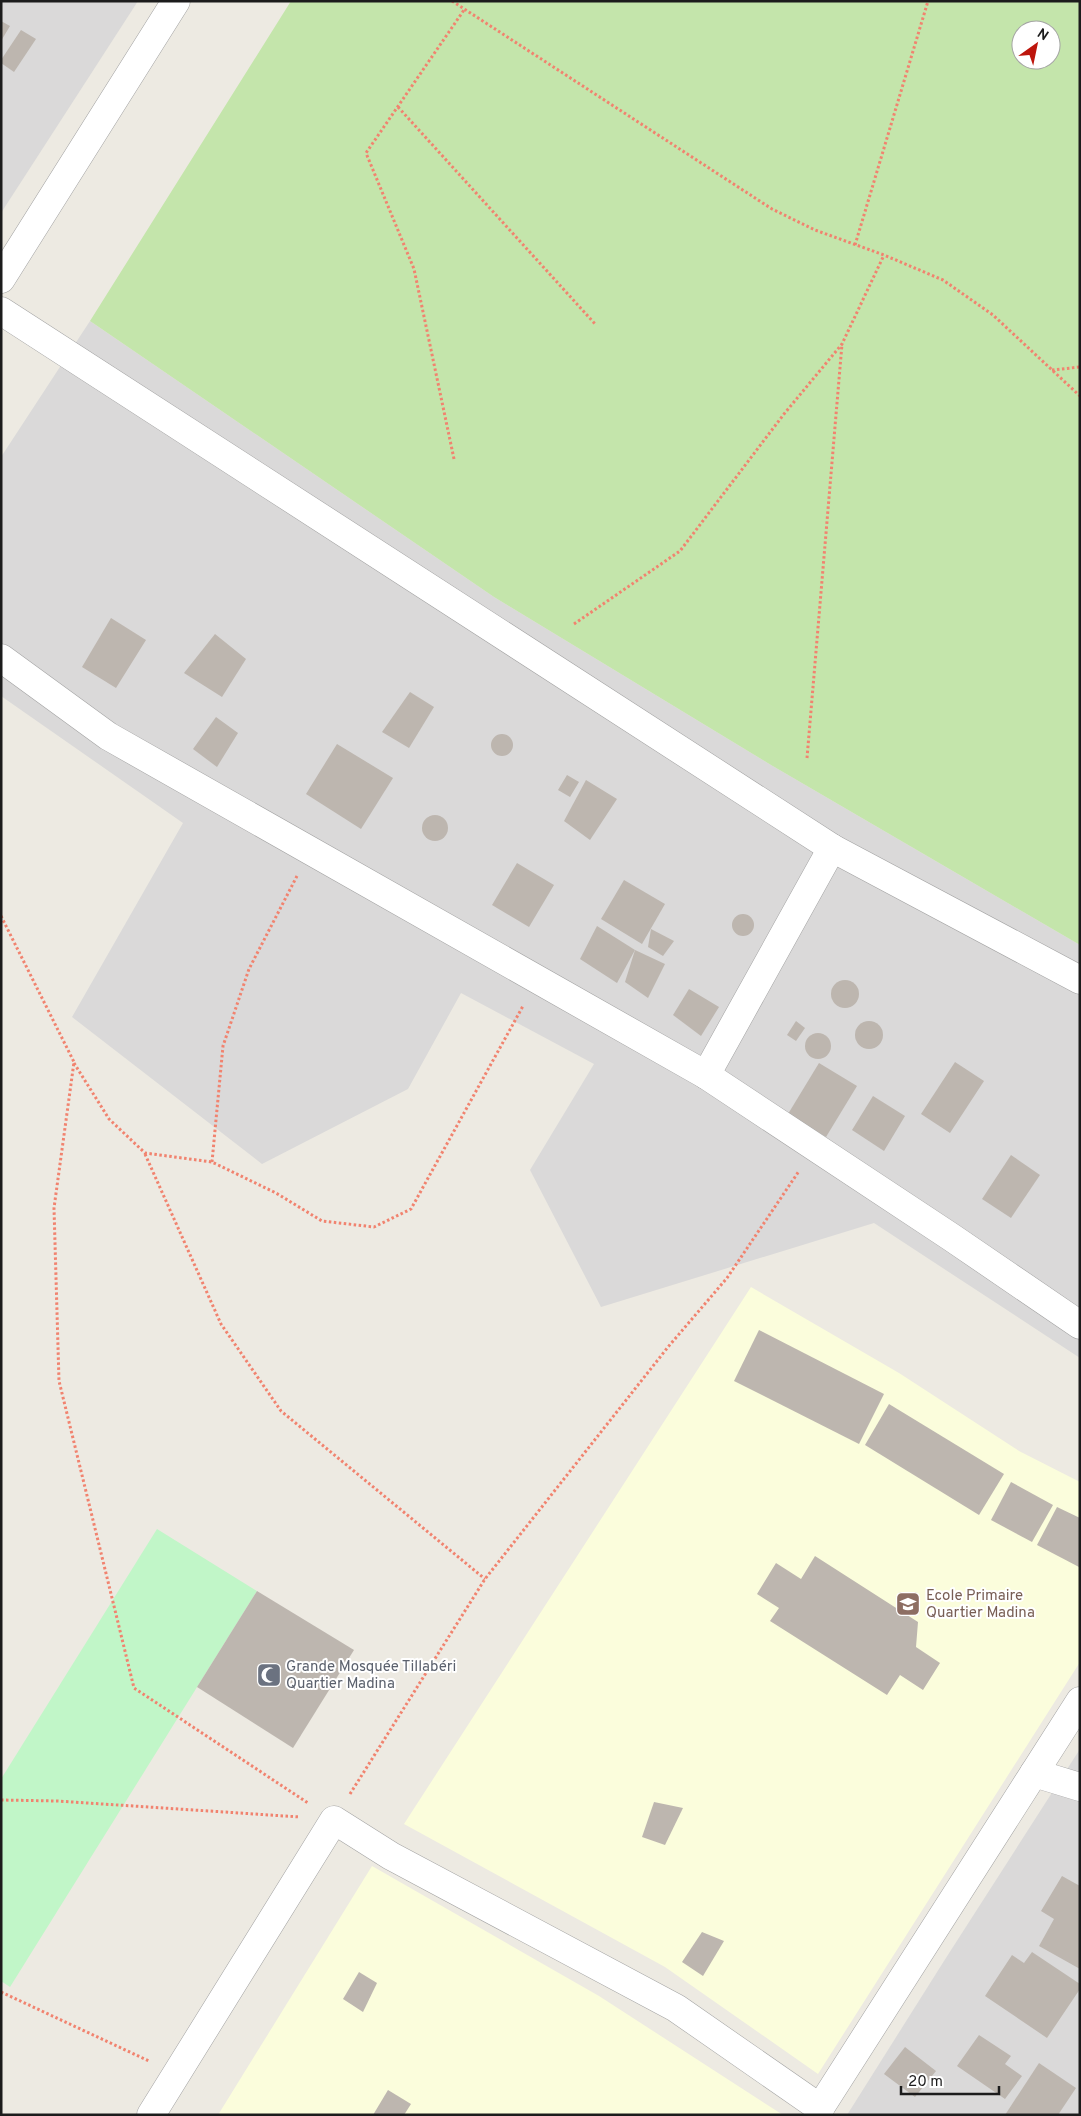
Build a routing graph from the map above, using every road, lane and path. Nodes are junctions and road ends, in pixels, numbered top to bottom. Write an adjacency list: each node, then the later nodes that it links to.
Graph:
1 (176, 1): 8 (street)
2 (452, 1): 4 (path)
3 (928, 1): 6 (path)
4 (464, 10): 5 (path); 6 (path)
5 (398, 107): 10 (path); 15 (path)
6 (855, 244): 7 (path)
7 (884, 255): 11 (path); 13 (path)
8 (1, 279)
9 (1, 311): 19 (street)
10 (596, 326)
11 (842, 344): 16 (path); 18 (path)
12 (1080, 368): 13 (path)
13 (1051, 370): 14 (path)
14 (1080, 396)
15 (454, 459)
16 (574, 624)
17 (1, 658): 20 (street)
18 (807, 758)
19 (832, 848): 23 (street); 25 (street)
20 (310, 850): 22 (street); 28 (path)
21 (1, 916): 24 (path)
22 (538, 980): 25 (street); 28 (path)
23 (1080, 980)
24 (74, 1062): 27 (path); 35 (path)
25 (706, 1076): 26 (street)
26 (815, 1147): 29 (street); 30 (path)
27 (145, 1154): 28 (path); 30 (path)
28 (212, 1162)
29 (1079, 1323)
30 (485, 1578): 35 (path)
31 (1080, 1701): 32 (street)
32 (1034, 1772): 33 (street); 38 (street)
33 (1080, 1787)
34 (1, 1798): 35 (path)
35 (334, 1820): 37 (street); 38 (street)
36 (1, 1992): 37 (path)
37 (177, 2074): 39 (street)
38 (820, 2111)
39 (151, 2115)

